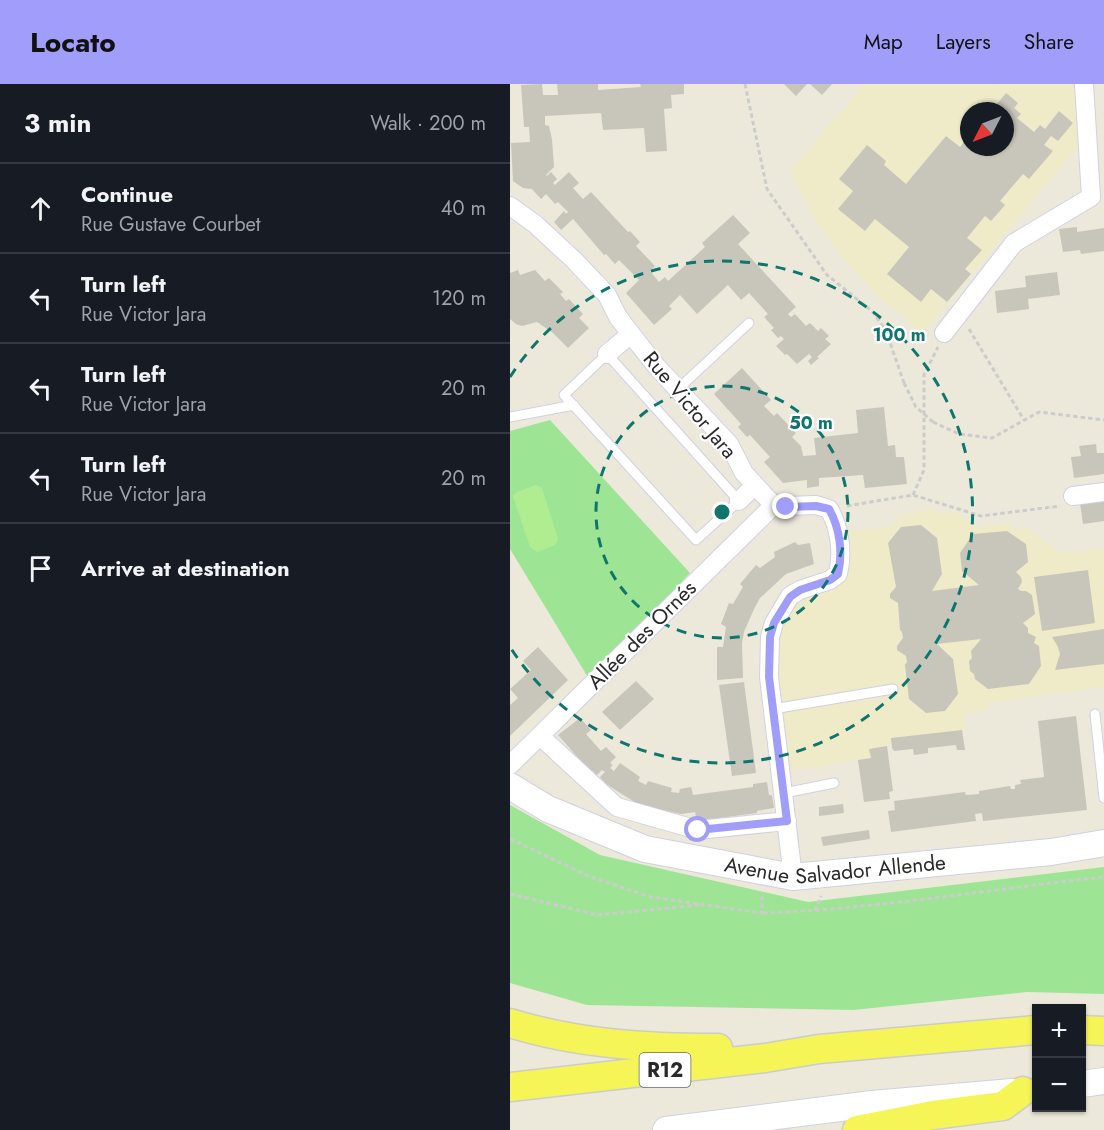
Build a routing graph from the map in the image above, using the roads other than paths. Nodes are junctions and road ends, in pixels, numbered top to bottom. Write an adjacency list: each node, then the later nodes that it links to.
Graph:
1 (1084, 84): 4 (street)
2 (510, 206): 5 (street, Rue Victor Jara)
3 (749, 323): 7 (lane)
4 (944, 333)
5 (631, 334): 6 (street); 7 (street, Rue Victor Jara)
6 (607, 354): 8 (lane); 13 (lane)
7 (678, 389): 10 (street, Rue Victor Jara)
8 (574, 405): 9 (lane); 13 (lane)
9 (510, 417)
10 (755, 485): 13 (street); 14 (street, Rue Victor Jara)
11 (1104, 492): 12 (street)
12 (1073, 496)
13 (739, 501)
14 (774, 505): 16 (street); 18 (street, Allée des Ornés)
15 (893, 689): 16 (lane)
16 (773, 709): 22 (street)
17 (1095, 714): 23 (lane)
18 (540, 736): 19 (street, Allée des Ornés); 24 (street)
19 (510, 765)
20 (834, 783): 22 (lane)
21 (510, 786): 26 (street, Avenue Salvador Allende)
22 (784, 793): 24 (street)
23 (1104, 798)
24 (787, 821): 26 (street)
25 (1104, 843): 26 (street, Avenue Salvador Allende)
26 (793, 877)
27 (510, 1023): 31 (main road, R12)
28 (1032, 1030): 31 (main road, R12)
29 (1086, 1030): 30 (main road)
30 (1104, 1031)
31 (819, 1048): 34 (main road, R12)
32 (1104, 1081): 33 (street)
33 (1086, 1083)
34 (510, 1087)
35 (1030, 1090): 36 (street); 37 (main road)
36 (666, 1130)
37 (857, 1130)

